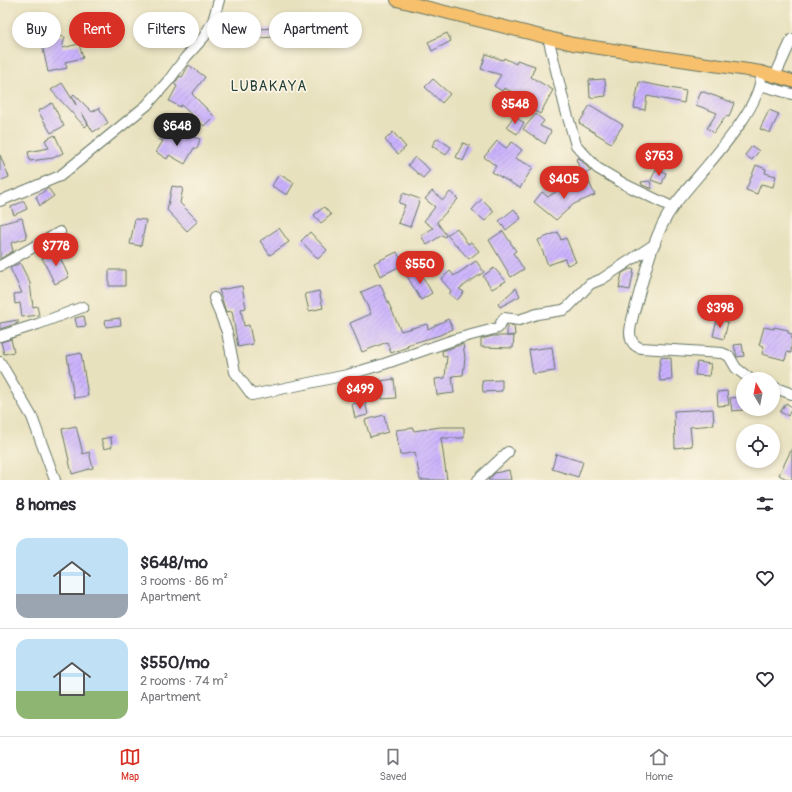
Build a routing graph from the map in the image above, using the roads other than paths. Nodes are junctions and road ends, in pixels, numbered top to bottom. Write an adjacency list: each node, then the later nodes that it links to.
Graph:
1 (218, 0): 10 (street)
2 (397, 0): 3 (main road)
3 (548, 37): 5 (main road); 11 (street)
4 (792, 38): 6 (street)
5 (761, 72): 6 (main road); 8 (street)
6 (775, 76): 7 (main road)
7 (792, 81)
8 (760, 85): 9 (street); 11 (street)
9 (792, 94)
10 (0, 201)
11 (672, 207): 13 (street)
12 (60, 232): 14 (street)
13 (655, 244): 15 (street); 19 (street)
14 (0, 266)
15 (214, 298)
16 (83, 307): 17 (street)
17 (0, 336)
18 (0, 362): 23 (street)
19 (741, 372)
20 (780, 390): 21 (street)
21 (792, 394)
22 (508, 452): 24 (street)
23 (55, 480)
24 (478, 480)

